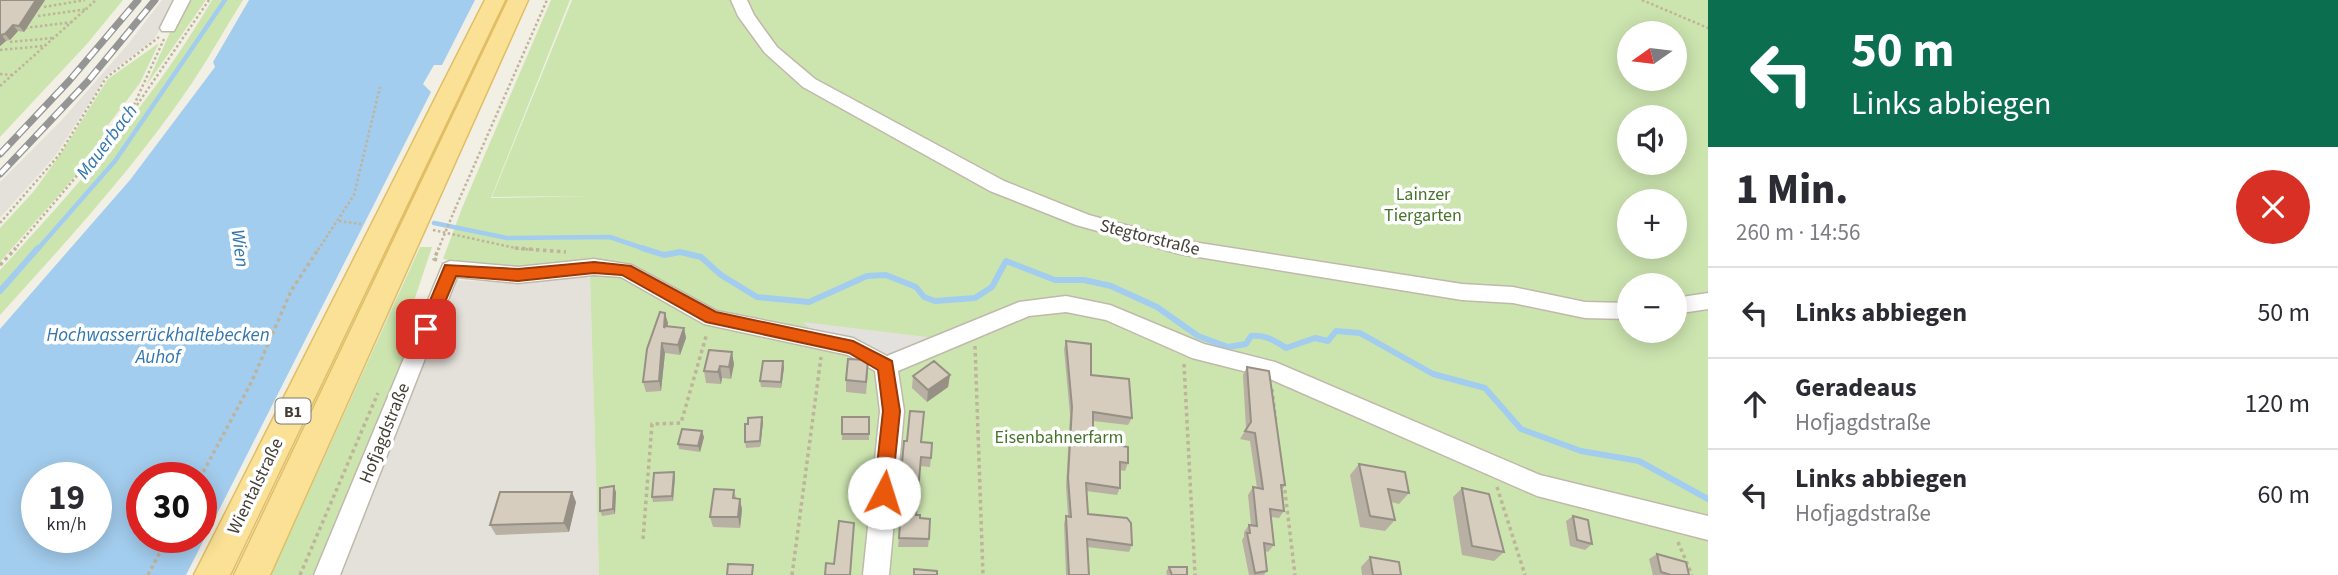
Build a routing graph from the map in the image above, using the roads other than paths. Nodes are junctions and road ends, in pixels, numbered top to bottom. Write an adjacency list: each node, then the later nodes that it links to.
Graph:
1 (182, 0): 5 (street)
2 (495, 0): 11 (main road, Wientalstraße / B1)
3 (518, 0): 12 (main road, Wientalstraße / B1)
4 (738, 0): 8 (street, Stegtorstraße)
5 (169, 28)
6 (1708, 301): 7 (street)
7 (1687, 304)
8 (1617, 311)
9 (886, 366): 10 (street); 13 (street, Hofjagdstraße); 14 (street)
10 (1708, 528)
11 (212, 575)
12 (252, 575)
13 (327, 575)
14 (876, 575)

